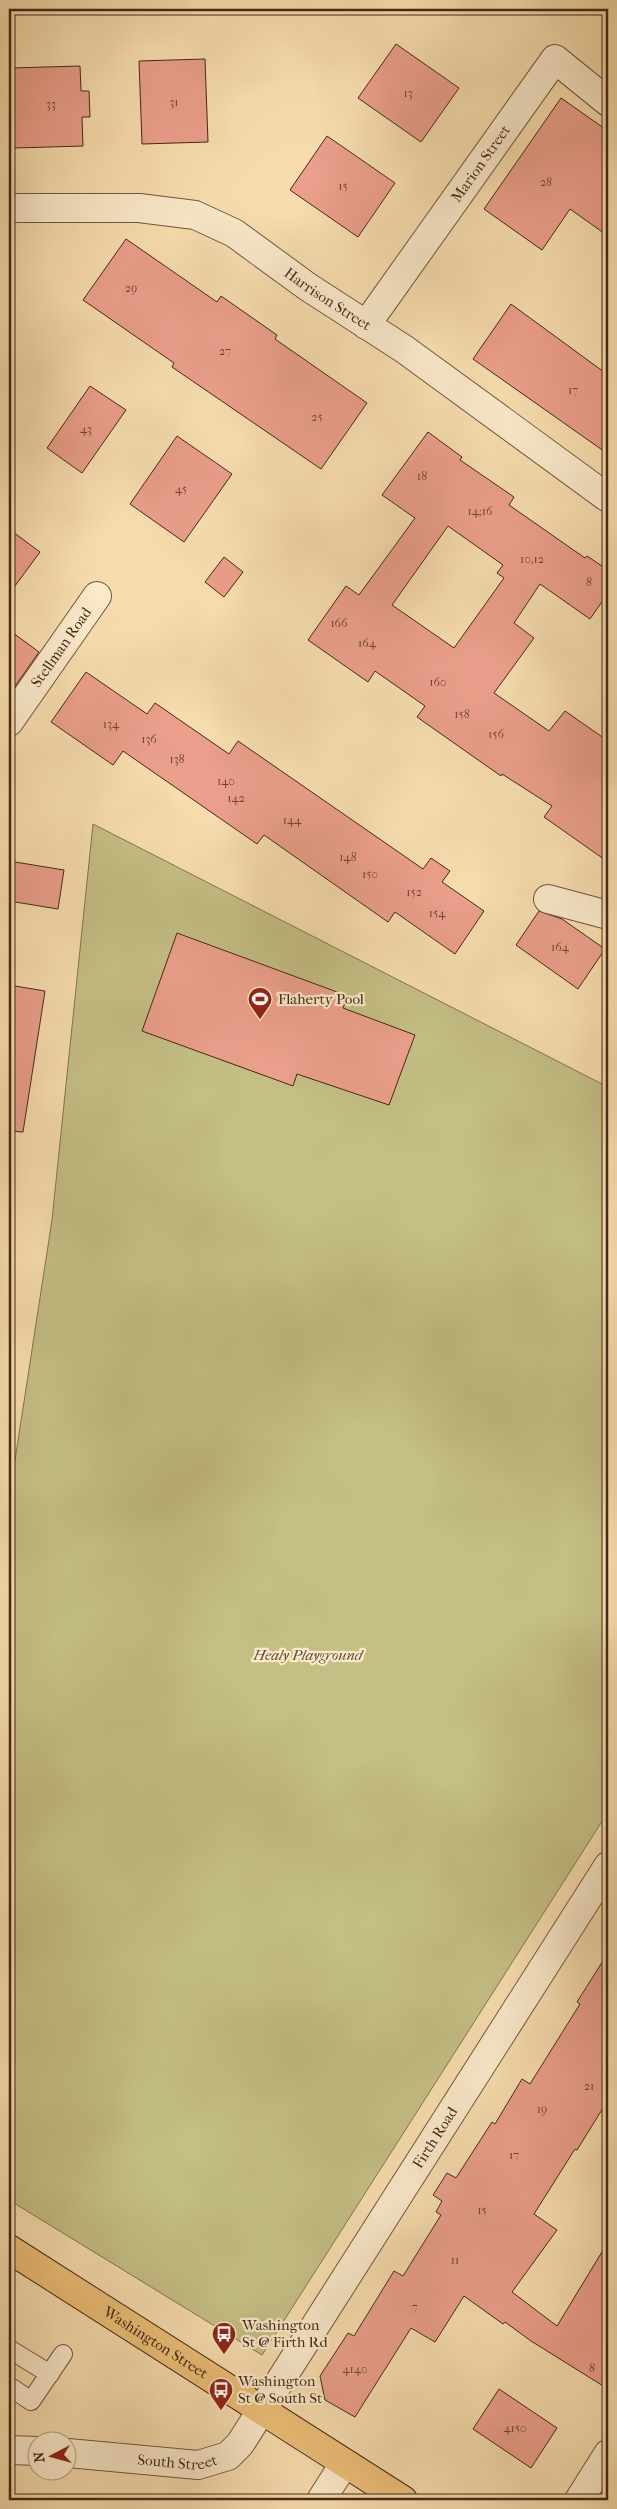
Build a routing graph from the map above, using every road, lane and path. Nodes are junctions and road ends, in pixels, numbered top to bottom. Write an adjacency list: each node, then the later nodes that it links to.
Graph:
1 (608, 102): 3 (street, Marion Street)
2 (9, 208): 3 (street, Harrison Street)
3 (366, 325): 4 (street, Harrison Street)
4 (608, 498)
5 (97, 596): 6 (street, Stellman Road)
6 (9, 722)
7 (548, 899): 8 (street)
8 (608, 915)
9 (608, 1866): 15 (street, Firth Road)
10 (9, 2249): 15 (main road, Washington Street)
11 (9, 2349): 13 (lane)
12 (63, 2354): 13 (lane)
13 (50, 2374): 14 (lane)
14 (9, 2386)
15 (262, 2408): 18 (street, South Street); 20 (main road, Washington Street)
16 (9, 2450): 17 (street)
17 (28, 2450)
18 (78, 2454)
19 (608, 2454): 23 (street)
20 (344, 2464): 21 (street); 22 (main road, Washington Street)
21 (321, 2500)
22 (403, 2500)
23 (579, 2500)

